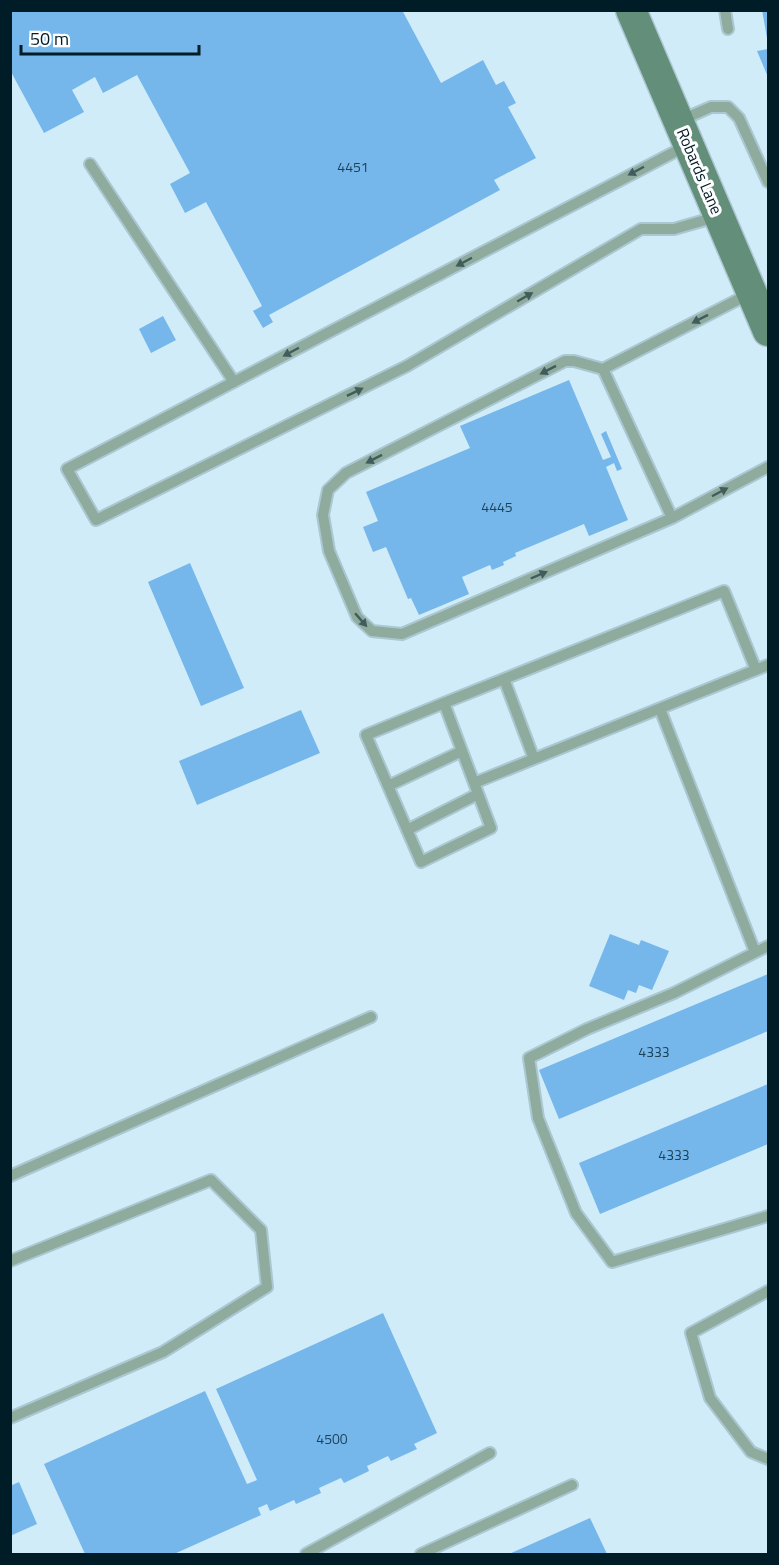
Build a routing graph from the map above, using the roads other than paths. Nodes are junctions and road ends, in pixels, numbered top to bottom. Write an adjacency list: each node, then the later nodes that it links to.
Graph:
1 (631, 10): 4 (street, Robards Lane)
2 (725, 10): 3 (lane)
3 (728, 29)
4 (683, 133): 6 (lane); 7 (street, Robards Lane); 11 (lane, one-way to 11)
5 (90, 164): 11 (lane)
6 (768, 182)
7 (719, 216): 8 (street, Robards Lane); 11 (lane, one-way to 7)
8 (752, 293): 9 (street, Robards Lane); 10 (lane, one-way to 10)
9 (768, 331)
10 (603, 369): 13 (lane); 13 (lane, one-way to 13)
11 (234, 382)
12 (768, 467): 13 (lane, one-way to 12)
13 (672, 518)
14 (768, 665): 15 (lane)
15 (756, 670): 16 (lane); 18 (lane)
16 (504, 679): 17 (lane); 20 (lane)
17 (444, 703): 19 (lane); 22 (lane)
18 (660, 709): 20 (lane); 26 (lane)
19 (462, 752): 21 (lane); 22 (lane)
20 (534, 759): 21 (lane)
21 (474, 783): 23 (lane)
22 (388, 786): 24 (lane)
23 (478, 794): 24 (lane); 24 (lane)
24 (408, 830)
25 (768, 946): 26 (lane)
26 (754, 952): 29 (lane)
27 (371, 1017): 28 (lane)
28 (10, 1176)
29 (768, 1216)
30 (10, 1261): 32 (lane)
31 (768, 1291): 34 (lane)
32 (10, 1418)
33 (490, 1453): 36 (lane)
34 (768, 1459)
35 (572, 1485): 37 (lane)
36 (306, 1554)
37 (421, 1554)

